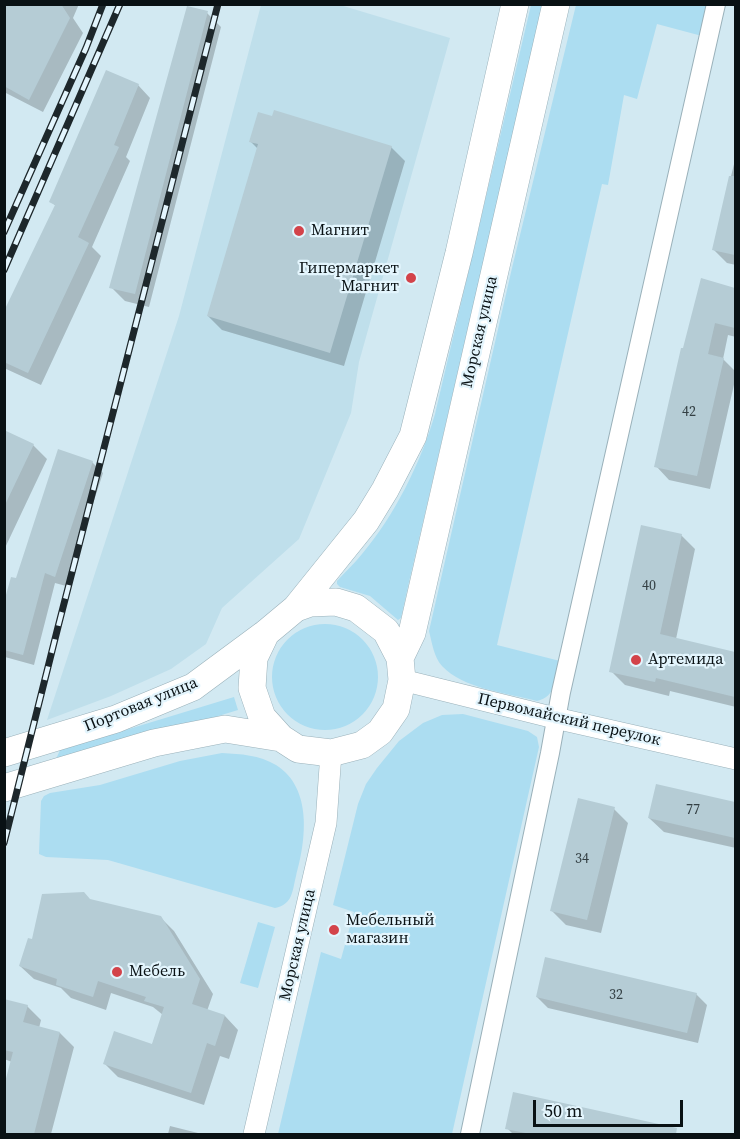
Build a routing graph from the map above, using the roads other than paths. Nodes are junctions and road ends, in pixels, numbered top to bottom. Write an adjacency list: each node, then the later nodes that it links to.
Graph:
1 (515, 4): 4 (main road)
2 (556, 4): 6 (main road, Морская улица)
3 (716, 4): 7 (street)
4 (296, 608): 5 (main road); 6 (main road)
5 (266, 633): 8 (main road); 9 (main road, Портовая улица)
6 (401, 669): 7 (street, Первомайский переулок); 10 (main road)
7 (555, 718): 11 (street, Первомайский переулок); 14 (street)
8 (281, 738): 10 (main road); 12 (main road, Портовая улица)
9 (4, 753)
10 (330, 753): 13 (street, Морская улица)
11 (735, 759)
12 (4, 788)
13 (254, 1134)
14 (470, 1134)

